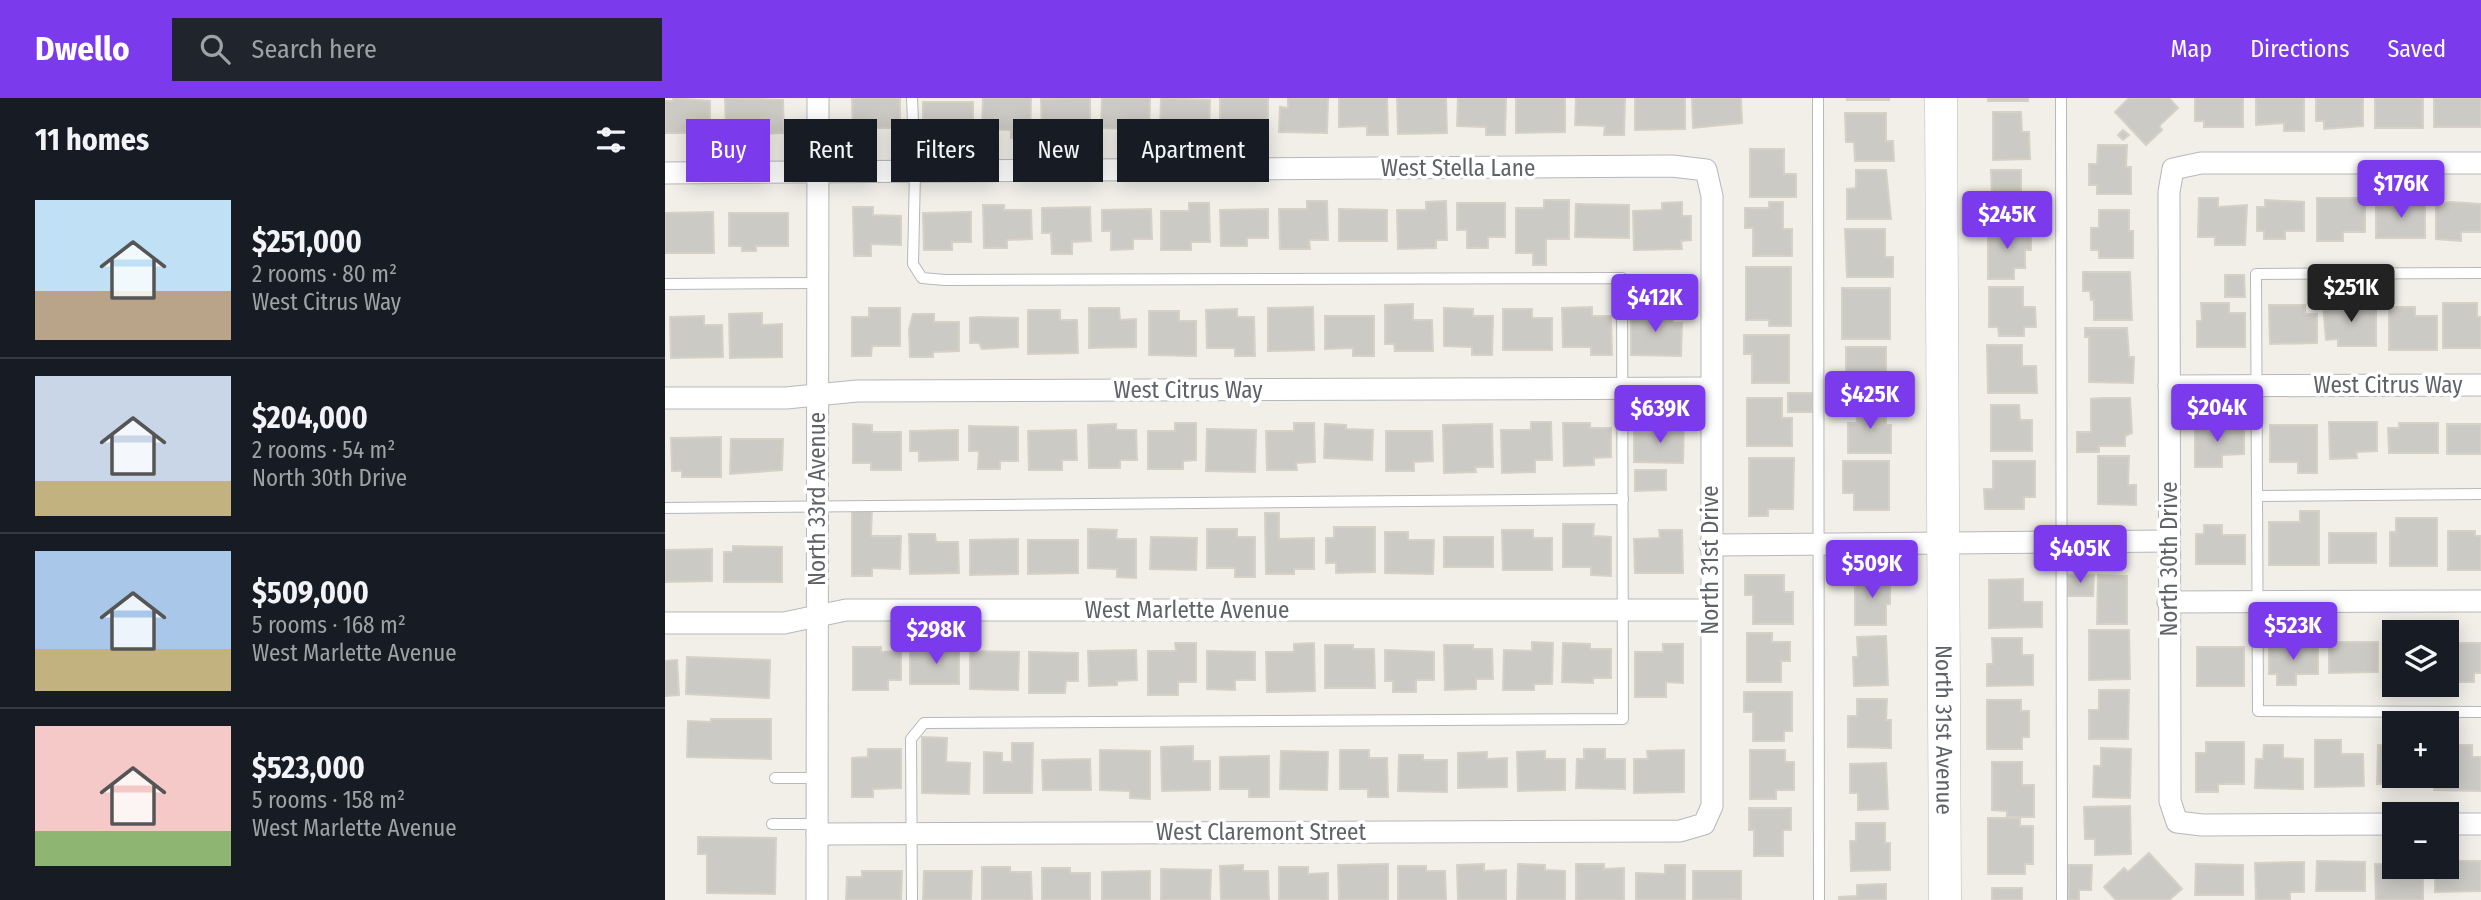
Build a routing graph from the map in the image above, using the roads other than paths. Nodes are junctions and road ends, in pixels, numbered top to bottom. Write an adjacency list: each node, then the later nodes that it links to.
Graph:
1 (818, 98): 6 (street, North 33rd Avenue)
2 (912, 98): 7 (lane)
3 (1818, 98): 33 (lane)
4 (1941, 98): 32 (street, North 31st Avenue)
5 (2061, 98): 31 (lane)
6 (818, 119)
7 (913, 119)
8 (2481, 163): 19 (street, North 30th Drive)
9 (999, 170): 10 (street, West Stella Lane)
10 (1706, 170): 22 (street, North 31st Drive)
11 (784, 172): 12 (street, West Stella Lane)
12 (665, 173)
13 (818, 182): 16 (street, North 33rd Avenue)
14 (915, 182): 21 (lane)
15 (2481, 273): 20 (lane)
16 (818, 283): 17 (lane); 23 (street, North 33rd Avenue)
17 (665, 284)
18 (2481, 384): 20 (street, West Citrus Way)
19 (2169, 386): 20 (street, West Citrus Way); 30 (street, North 30th Drive)
20 (2257, 386): 26 (lane)
21 (1623, 388): 22 (street, West Citrus Way); 23 (street, West Citrus Way); 27 (lane)
22 (1711, 388): 34 (street, North 31st Drive)
23 (818, 394): 24 (street, West Citrus Way); 28 (street, North 33rd Avenue)
24 (665, 398)
25 (2481, 494): 26 (lane)
26 (2257, 496): 37 (lane)
27 (1623, 499): 28 (lane); 38 (lane)
28 (816, 505): 29 (lane); 40 (street, North 33rd Avenue)
29 (665, 508)
30 (2168, 541): 31 (street); 36 (street, North 30th Drive)
31 (2062, 542): 32 (street); 56 (lane)
32 (1943, 543): 33 (street); 55 (street, North 31st Avenue)
33 (1818, 544): 34 (street); 54 (lane)
34 (1710, 545): 39 (street, North 31st Drive)
35 (2481, 601): 37 (street)
36 (2168, 602): 37 (street); 47 (street, North 30th Drive)
37 (2258, 602): 42 (lane)
38 (1623, 610): 39 (street, West Marlette Avenue); 40 (street, West Marlette Avenue); 51 (lane)
39 (1710, 610): 46 (street, North 31st Drive)
40 (817, 616): 41 (street, West Marlette Avenue); 44 (street, North 33rd Avenue)
41 (665, 623)
42 (2481, 712)
43 (775, 778): 44 (lane)
44 (817, 778): 50 (street, North 33rd Avenue)
45 (772, 824): 50 (lane)
46 (1704, 824): 51 (street, West Claremont Street)
47 (2382, 824)
48 (2459, 824): 49 (street)
49 (2481, 824)
50 (817, 829): 51 (street, West Claremont Street); 52 (street, North 33rd Avenue)
51 (911, 834): 53 (lane)
52 (817, 900)
53 (912, 900)
54 (1819, 900)
55 (1945, 900)
56 (2063, 900)

